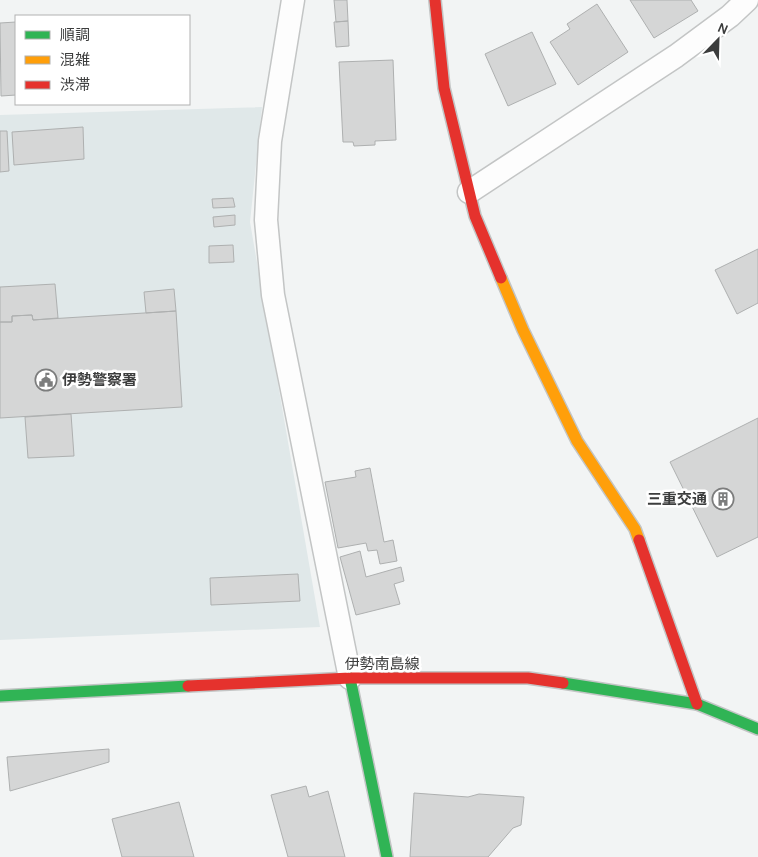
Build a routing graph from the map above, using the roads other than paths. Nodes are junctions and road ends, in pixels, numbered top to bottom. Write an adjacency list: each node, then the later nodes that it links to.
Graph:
1 (293, 0): 5 (lane)
2 (435, 0): 4 (street)
3 (747, 0): 4 (lane)
4 (469, 192): 7 (street)
5 (350, 678): 6 (street, 伊勢南島線); 7 (street, 伊勢南島線); 9 (street)
6 (0, 696)
7 (697, 704): 8 (street, 伊勢南島線)
8 (758, 729)
9 (387, 857)

